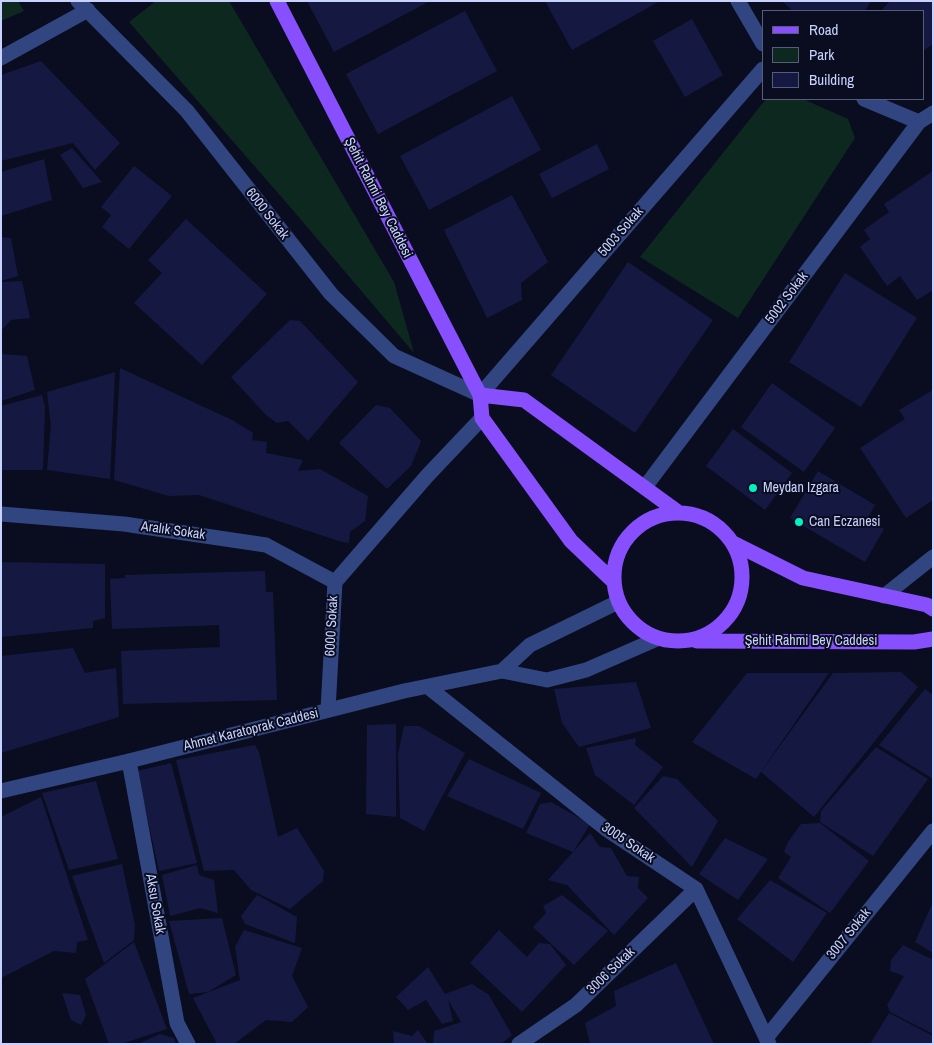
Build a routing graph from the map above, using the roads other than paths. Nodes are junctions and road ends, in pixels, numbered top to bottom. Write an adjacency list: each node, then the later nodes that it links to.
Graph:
1 (277, 1): 10 (main road, Şehit Rahmi Bey Caddesi)
2 (738, 1): 4 (street)
3 (83, 6): 5 (street); 10 (street, 6000 Sokak)
4 (762, 42)
5 (1, 58)
6 (762, 70): 10 (street, 5003 Sokak)
7 (866, 100): 9 (street)
8 (933, 113): 9 (street, 5002 Sokak)
9 (919, 122): 12 (street, 5002 Sokak)
10 (480, 395): 11 (main road, Şehit Rahmi Bey Caddesi); 12 (main road, Şehit Rahmi Bey Caddesi)
11 (482, 418): 17 (main road); 18 (street, 6000 Sokak)
12 (645, 487): 13 (main road, Şehit Rahmi Bey Caddesi)
13 (678, 512): 15 (main road, Şehit Rahmi Bey Caddesi); 17 (main road, Şehit Rahmi Bey Caddesi)
14 (1, 514): 18 (street, Aralık Sokak)
15 (733, 543): 19 (main road, Şehit Rahmi Bey Caddesi); 24 (main road, Şehit Rahmi Bey Caddesi)
16 (933, 557): 19 (street)
17 (613, 581): 20 (main road, Şehit Rahmi Bey Caddesi)
18 (335, 582): 27 (street, 6000 Sokak)
19 (884, 596): 21 (main road, Şehit Rahmi Bey Caddesi)
20 (618, 602): 22 (main road, Şehit Rahmi Bey Caddesi); 25 (street)
21 (933, 609)
22 (657, 639): 24 (main road, Şehit Rahmi Bey Caddesi); 25 (street, Ahmet Karatoprak Caddesi)
23 (933, 639): 24 (main road, Şehit Rahmi Bey Caddesi)
24 (688, 641)
25 (502, 671): 26 (street, Ahmet Karatoprak Caddesi)
26 (428, 687): 27 (street, Ahmet Karatoprak Caddesi); 31 (street, 3005 Sokak)
27 (328, 710): 28 (street, Ahmet Karatoprak Caddesi)
28 (128, 762): 29 (street, Ahmet Karatoprak Caddesi); 33 (street, Aksu Sokak)
29 (1, 791)
30 (933, 831): 32 (street, 3007 Sokak)
31 (696, 889): 32 (street); 34 (street, 3006 Sokak)
32 (768, 1041)
33 (188, 1044)
34 (519, 1044)

